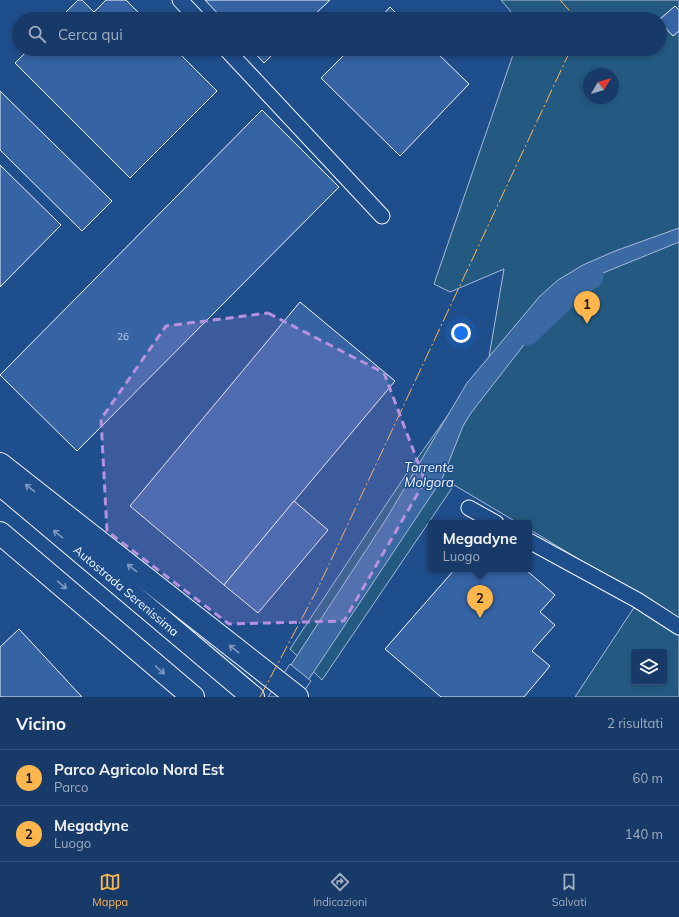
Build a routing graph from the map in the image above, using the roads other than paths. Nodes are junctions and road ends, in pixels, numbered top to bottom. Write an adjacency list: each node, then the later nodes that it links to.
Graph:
1 (180, 0): 2 (lane)
2 (191, 12)
3 (233, 56): 4 (lane)
4 (382, 216)
5 (0, 464): 14 (highway, one-way to 5)
6 (0, 484): 12 (highway, Autostrada Serenissima, one-way to 6)
7 (469, 508): 8 (lane)
8 (491, 520)
9 (0, 533): 13 (highway, one-way to 13)
10 (532, 543): 11 (lane)
11 (679, 627)
12 (251, 695)
13 (192, 697)
14 (297, 697)

